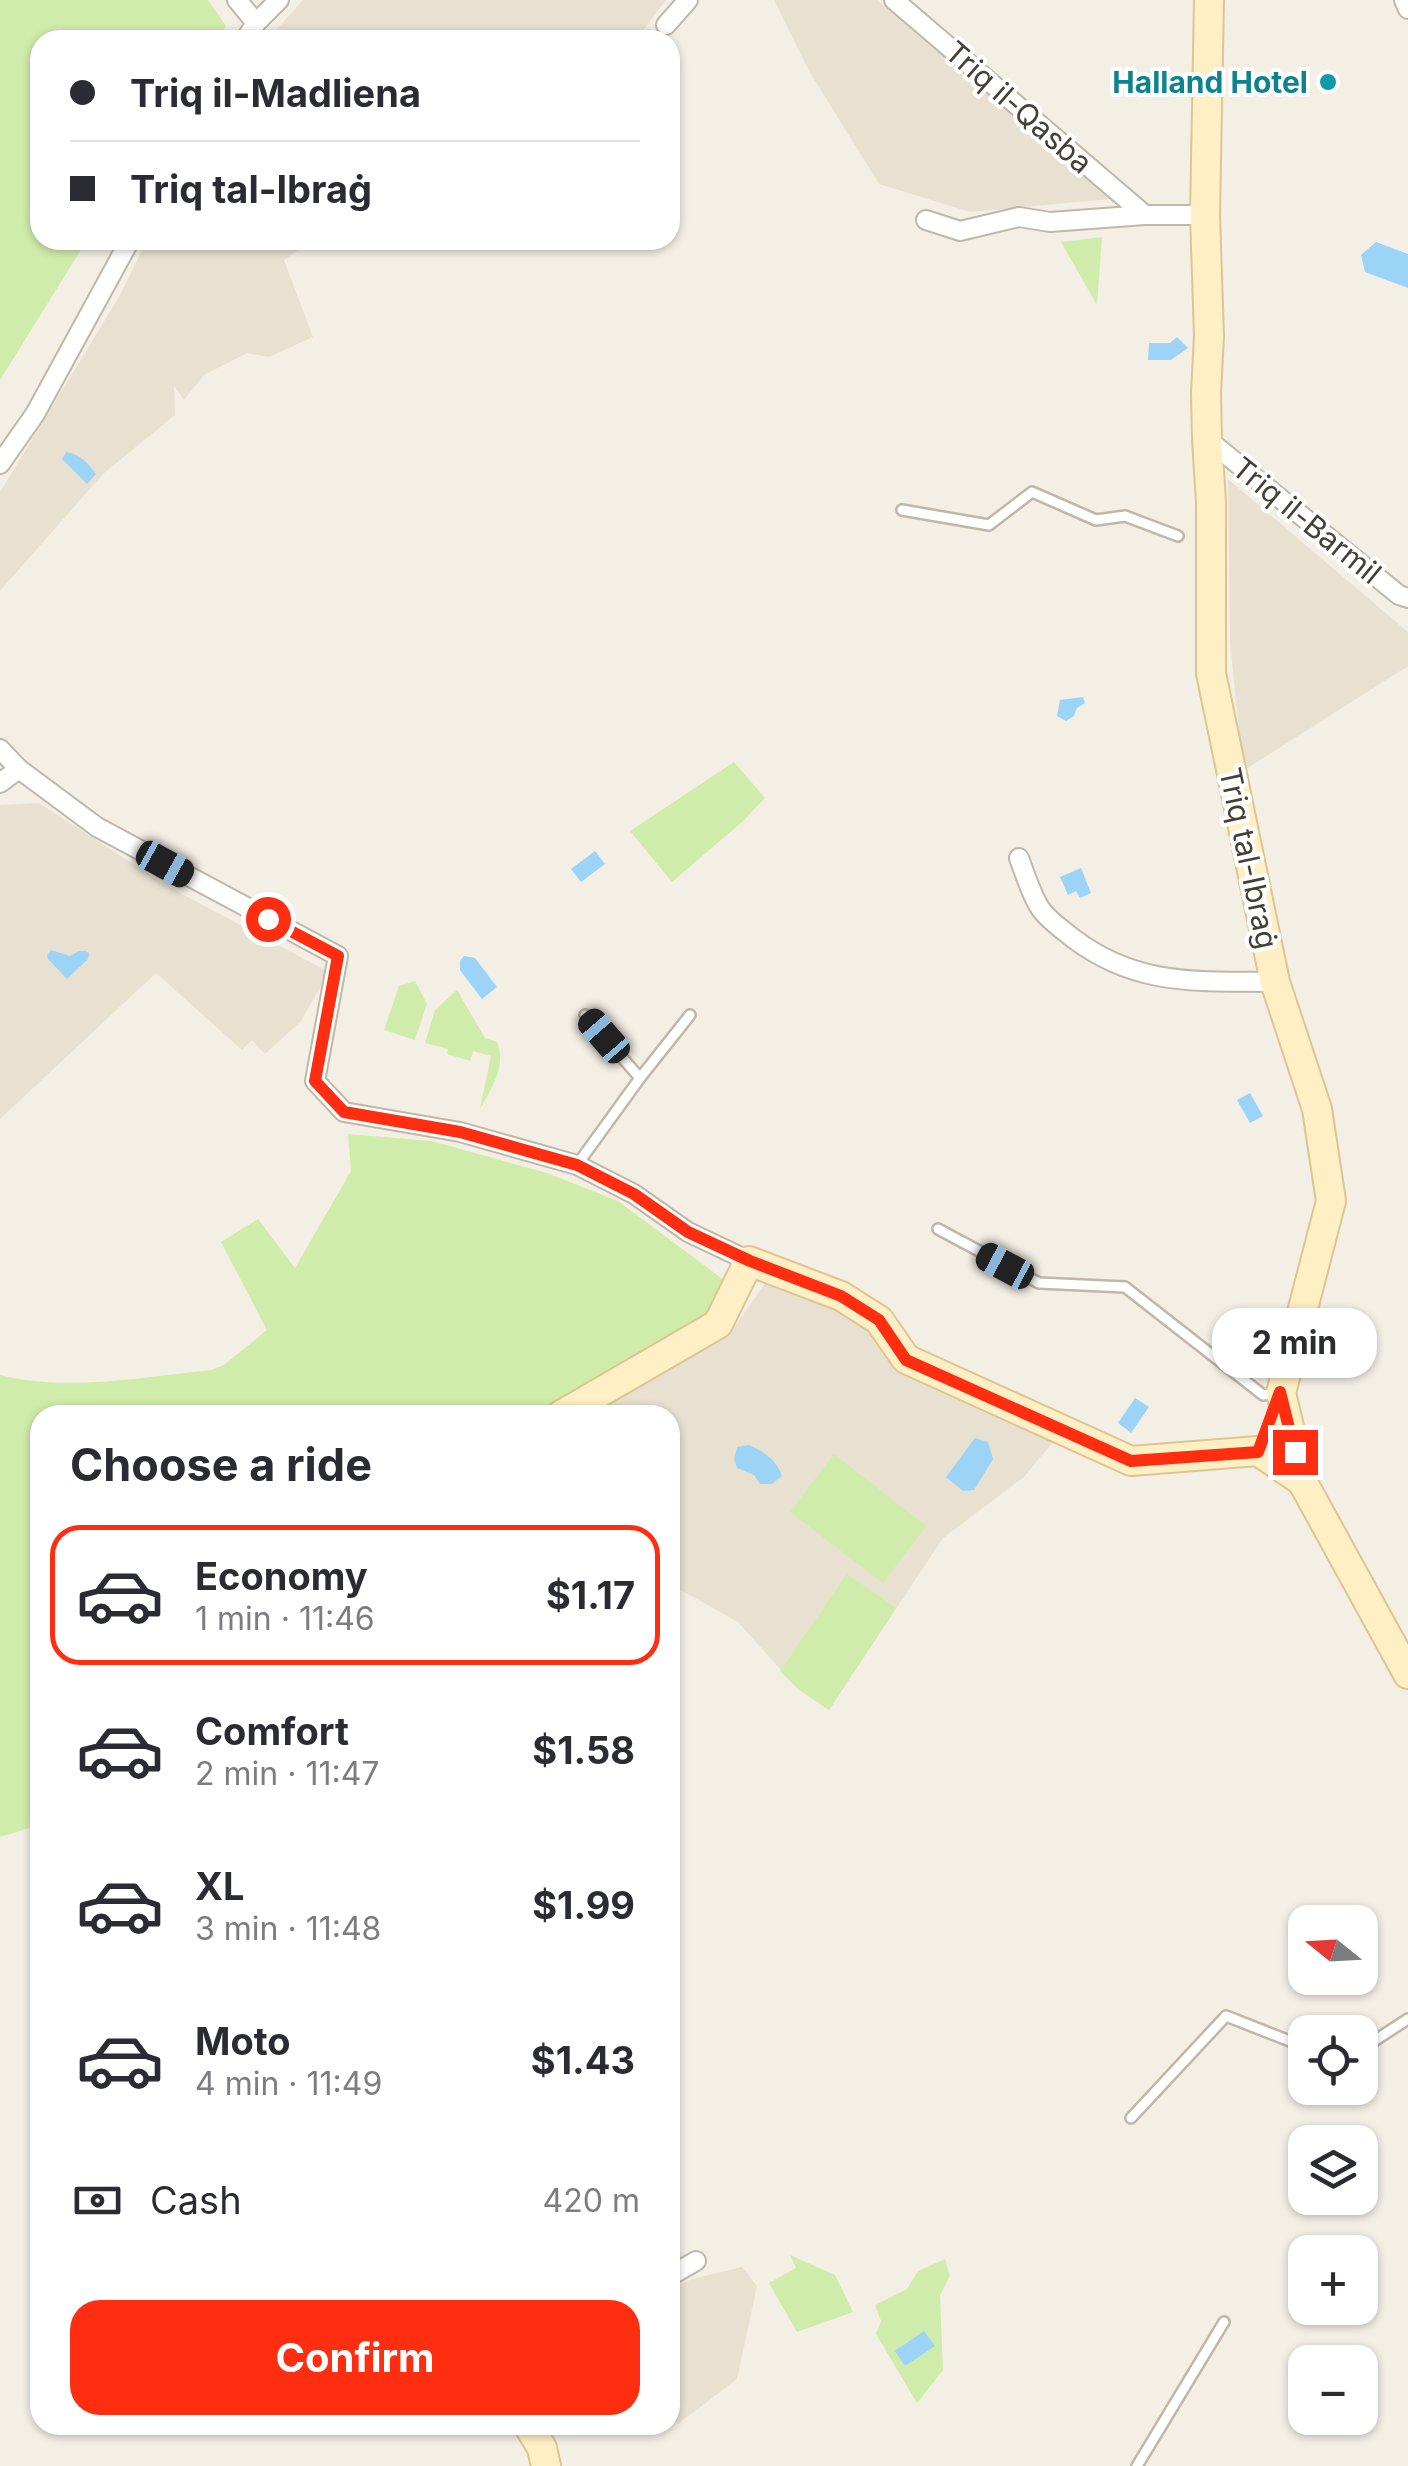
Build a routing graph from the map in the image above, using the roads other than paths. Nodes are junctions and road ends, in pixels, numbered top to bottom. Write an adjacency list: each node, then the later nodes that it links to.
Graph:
1 (237, 0): 8 (street)
2 (280, 0): 8 (street)
3 (688, 0): 9 (street)
4 (894, 0): 11 (street, Triq il-Qasba)
5 (1404, 0): 7 (street)
6 (1204, 3): 12 (main road, Triq tal-Ibraġ)
7 (1408, 9)
8 (256, 23): 10 (street)
9 (666, 25)
10 (251, 30)
11 (1145, 215): 12 (street); 13 (street)
12 (1206, 215): 15 (main road, Triq tal-Ibraġ)
13 (926, 220)
14 (125, 250): 16 (street)
15 (1207, 439): 19 (street, Triq il-Barmil); 24 (main road, Triq tal-Ibraġ)
16 (0, 464)
17 (902, 510): 18 (lane)
18 (1178, 536)
19 (1405, 599)
20 (0, 749): 21 (street)
21 (19, 769): 22 (street); 28 (street)
22 (0, 783)
23 (1019, 858): 24 (street)
24 (1274, 982): 31 (main road, Triq tal-Ibraġ)
25 (585, 1015): 27 (lane)
26 (690, 1015): 27 (lane)
27 (640, 1078): 28 (lane)
28 (577, 1165): 30 (street)
29 (938, 1230): 31 (lane)
30 (750, 1261): 32 (main road); 33 (main road)
31 (1280, 1392): 33 (main road); 34 (main road, Triq tal-Ibraġ)
32 (578, 1405)
33 (1258, 1452): 34 (main road)
34 (1302, 1482): 35 (main road, Triq tal-Ibraġ)
35 (1408, 1674)
36 (1408, 2019): 37 (lane)
37 (1378, 2038)
38 (1288, 2040): 39 (lane)
39 (1131, 2118)
40 (696, 2261): 41 (street)
41 (680, 2270)
42 (1224, 2322): 45 (lane)
43 (534, 2435): 44 (main road)
44 (546, 2466)
45 (1138, 2466)

